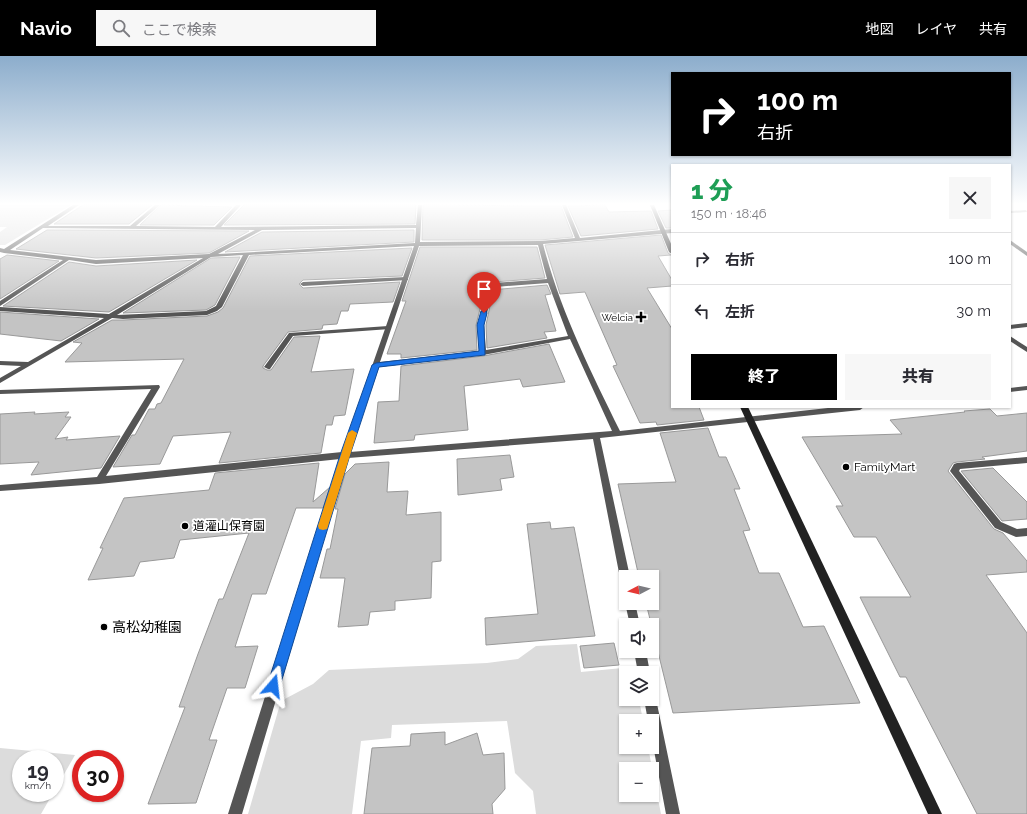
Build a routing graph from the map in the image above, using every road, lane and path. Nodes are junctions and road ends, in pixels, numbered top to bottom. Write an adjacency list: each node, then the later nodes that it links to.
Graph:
1 (20, 240): 10 (street)
2 (240, 240): 13 (street)
3 (417, 240): 8 (street)
4 (565, 240): 6 (street)
5 (666, 240): 9 (street)
6 (540, 243): 8 (street); 16 (street)
7 (1011, 243): 12 (street)
8 (417, 244): 11 (street); 15 (street)
9 (671, 250)
10 (2, 251): 14 (street)
11 (247, 253): 13 (street); 20 (street)
12 (1027, 254)
13 (211, 255): 14 (street); 20 (street)
14 (69, 258): 18 (street)
15 (406, 279): 17 (street); 23 (street)
16 (550, 281): 24 (street); 27 (street)
17 (304, 284)
18 (0, 304)
19 (0, 309): 20 (street)
20 (111, 316): 29 (street)
21 (1027, 325): 22 (street)
22 (1011, 327)
23 (388, 328): 30 (street); 31 (street)
24 (572, 337): 27 (street); 39 (street)
25 (1011, 339): 26 (street)
26 (1027, 350)
27 (483, 353): 30 (street)
28 (0, 364): 29 (street)
29 (29, 364): 32 (street)
30 (376, 365): 41 (street)
31 (268, 367)
32 (0, 381)
33 (1027, 388): 34 (street)
34 (1011, 390)
35 (0, 392): 43 (street)
36 (744, 408): 38 (street)
37 (852, 408): 38 (street)
38 (750, 420): 39 (street); 50 (street)
39 (617, 433): 40 (street)
40 (596, 436): 41 (street); 46 (street)
41 (345, 455): 43 (street); 48 (street)
42 (1027, 460): 45 (street)
43 (99, 481): 44 (street)
44 (0, 488)
45 (1027, 532)
46 (623, 570)
47 (651, 706): 49 (street)
48 (235, 814)
49 (673, 814)
50 (935, 814)

